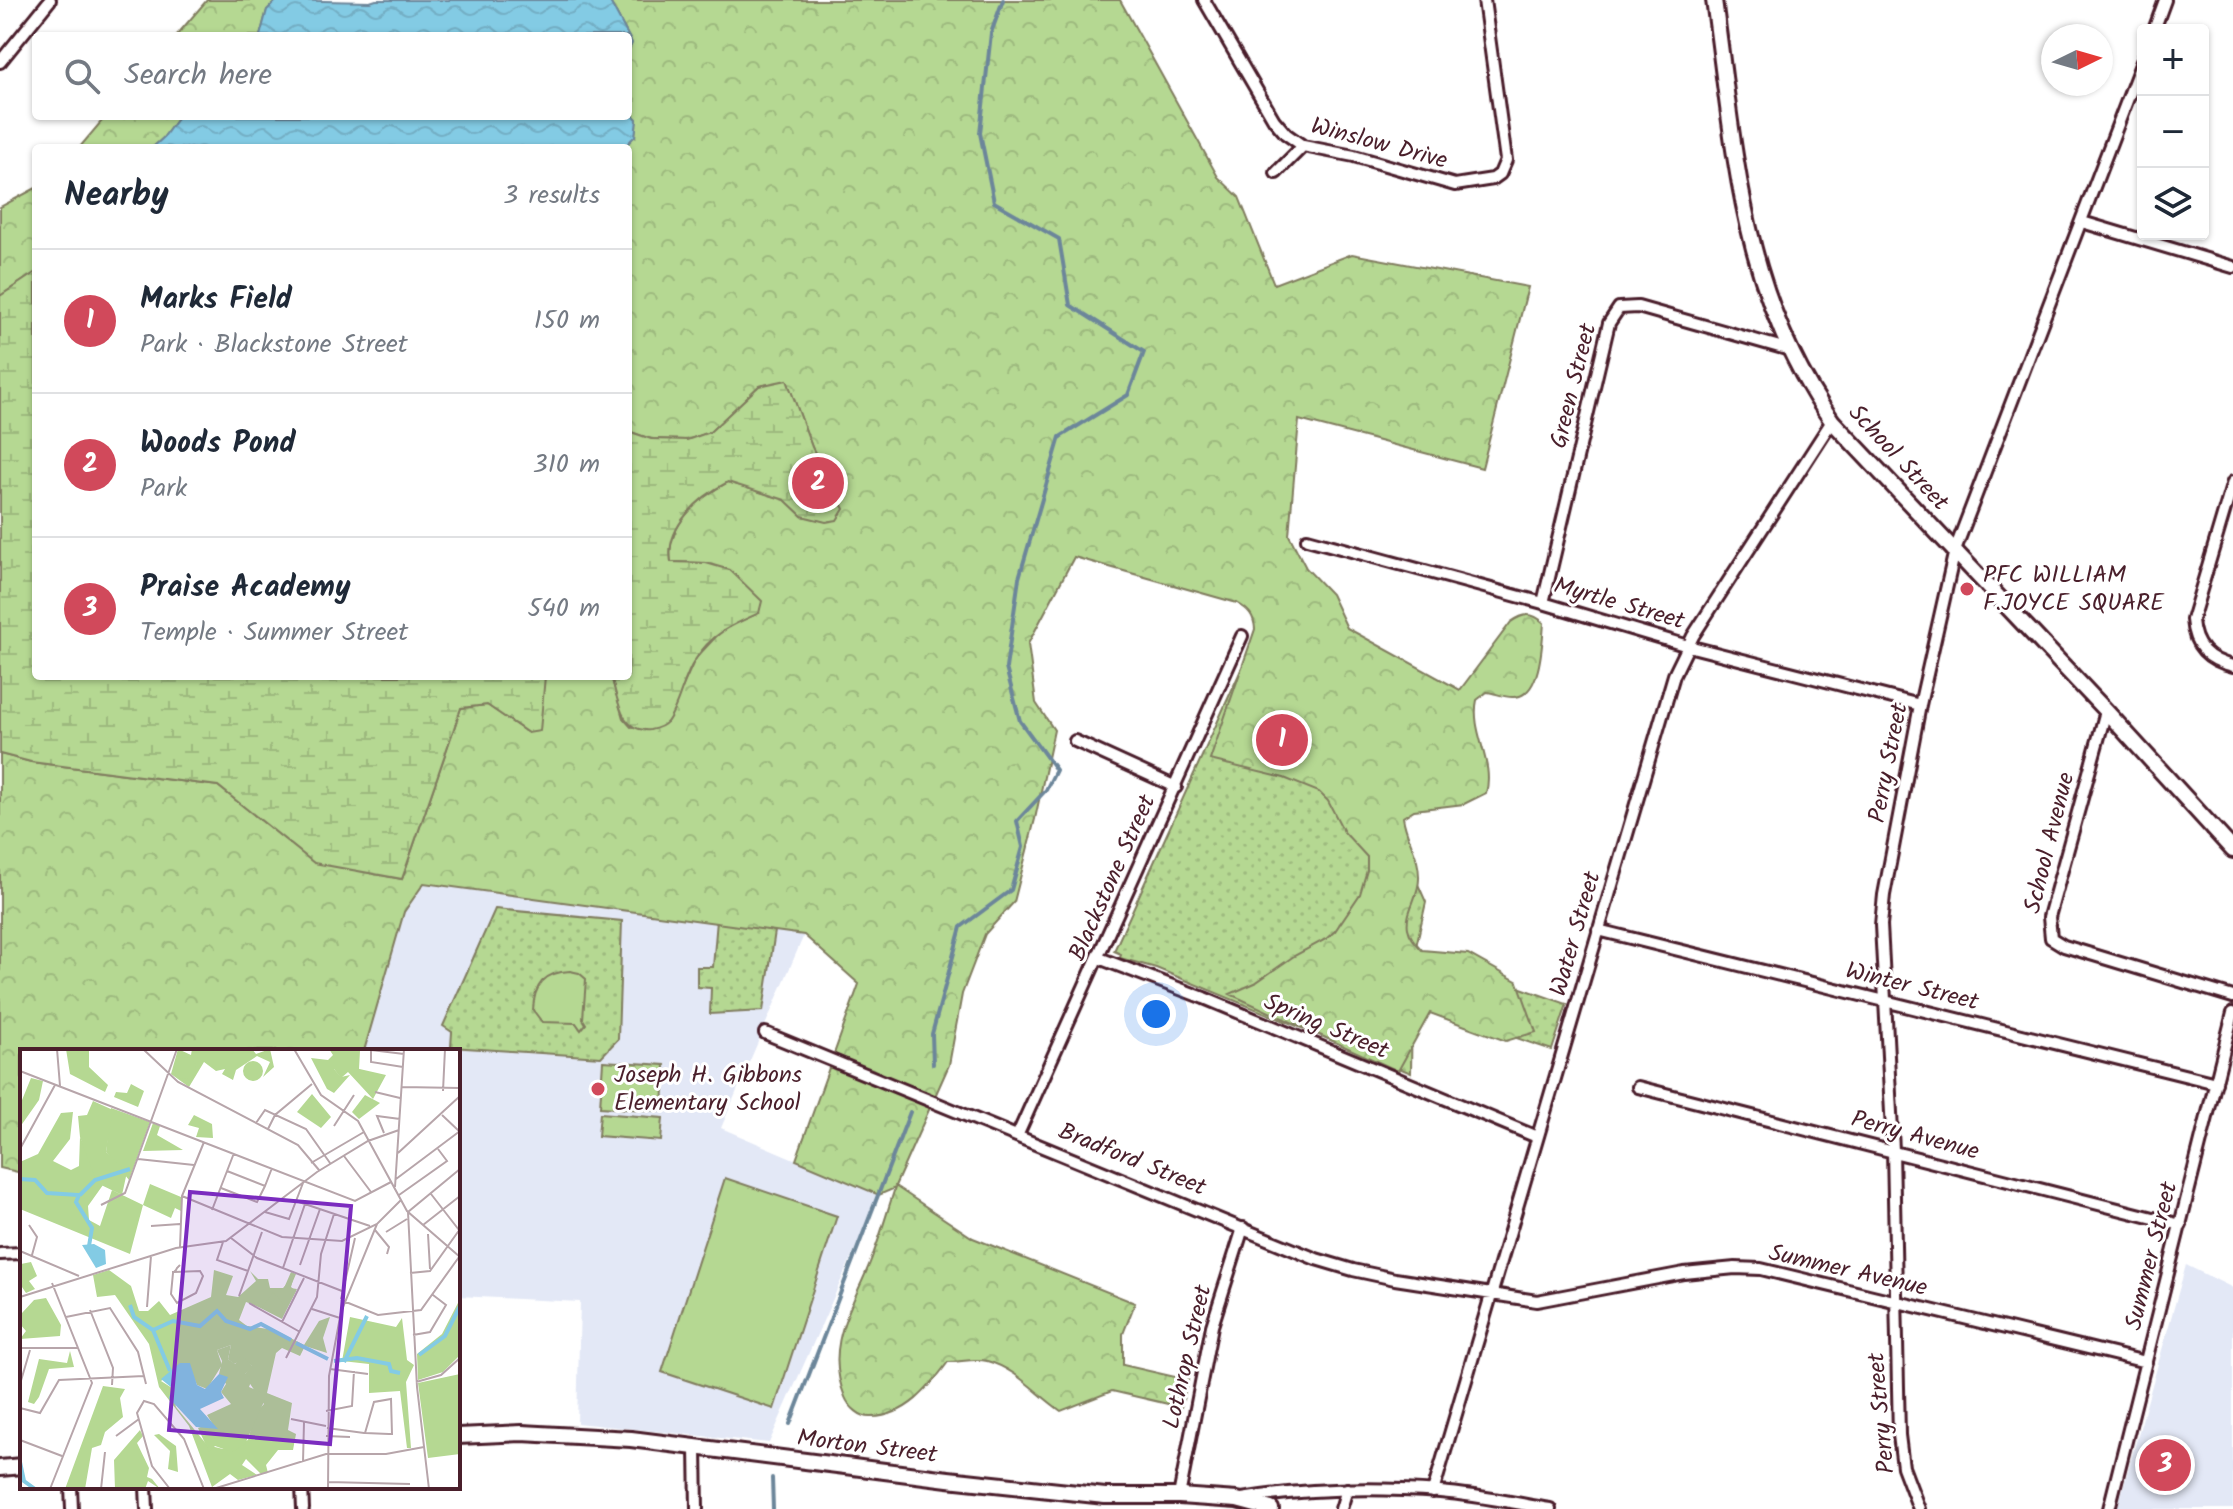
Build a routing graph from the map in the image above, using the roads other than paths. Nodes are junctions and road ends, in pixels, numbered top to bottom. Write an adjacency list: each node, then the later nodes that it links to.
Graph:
1 (50, 0): 7 (street)
2 (1204, 0): 9 (street, Winslow Drive)
3 (1714, 0): 13 (street, School Street)
4 (2165, 0): 6 (street)
5 (1486, 3): 9 (street, Winslow Drive)
6 (2156, 24)
7 (0, 62)
8 (2137, 75): 11 (street, Perry Street)
9 (1303, 146): 10 (street)
10 (1276, 173)
11 (2082, 222): 12 (street); 17 (street, Perry Street)
12 (2233, 267)
13 (1790, 350): 14 (street, School Street); 18 (street, Green Street)
14 (1832, 421): 17 (street, School Street); 20 (street, Water Street)
15 (2233, 482): 21 (street)
16 (1307, 539): 18 (street, Myrtle Street)
17 (1955, 550): 22 (street, Perry Street); 23 (street, School Street)
18 (1543, 603): 20 (street, Myrtle Street)
19 (1242, 636): 25 (street, Blackstone Street)
20 (1688, 646): 22 (street, Myrtle Street); 27 (street, Water Street)
21 (2233, 666)
22 (1920, 705): 30 (street, Perry Street)
23 (2106, 711): 26 (street, School Street); 29 (street, School Avenue)
24 (1075, 741): 25 (street)
25 (1176, 787): 28 (street, Blackstone Street)
26 (2233, 850)
27 (1598, 930): 30 (street, Winter Street); 36 (street, Water Street)
28 (1099, 958): 35 (street, Blackstone Street); 36 (street, Spring Street)
29 (2233, 997)
30 (1887, 1001): 33 (street, Winter Street); 37 (street, Perry Street)
31 (2233, 1013): 33 (street, Summer Street)
32 (765, 1033): 35 (street, Bradford Street)
33 (2216, 1083): 38 (street, Summer Street)
34 (1638, 1087): 37 (street, Perry Avenue)
35 (1018, 1134): 39 (street, Bradford Street)
36 (1537, 1137): 42 (street, Water Street)
37 (1893, 1150): 38 (street, Perry Avenue); 43 (street, Perry Street)
38 (2181, 1225): 44 (street, Summer Street)
39 (1243, 1228): 42 (street, Bradford Street); 54 (street, Lothrop Street)
40 (20, 1253): 41 (street)
41 (0, 1254)
42 (1491, 1295): 43 (street, Summer Avenue); 53 (street, Water Street)
43 (1895, 1302): 44 (street, Summer Avenue); 63 (street, Perry Street)
44 (2146, 1362): 64 (street, Summer Street)
45 (460, 1436): 46 (street, Morton Street)
46 (696, 1448): 54 (street, Morton Street); 59 (street)
47 (20, 1466): 48 (street)
48 (0, 1468)
49 (71, 1489): 56 (street)
50 (146, 1489): 57 (street)
51 (302, 1489): 58 (street)
52 (1347, 1489): 53 (street); 55 (street); 61 (street)
53 (1433, 1492): 62 (street)
54 (1179, 1496): 55 (street, Morton Street)
55 (1237, 1500): 60 (street, Morton Street)
56 (72, 1509)
57 (147, 1509)
58 (303, 1509)
59 (697, 1509)
60 (1271, 1509)
61 (1341, 1509)
62 (1550, 1509)
63 (1919, 1509)
64 (2109, 1509)

